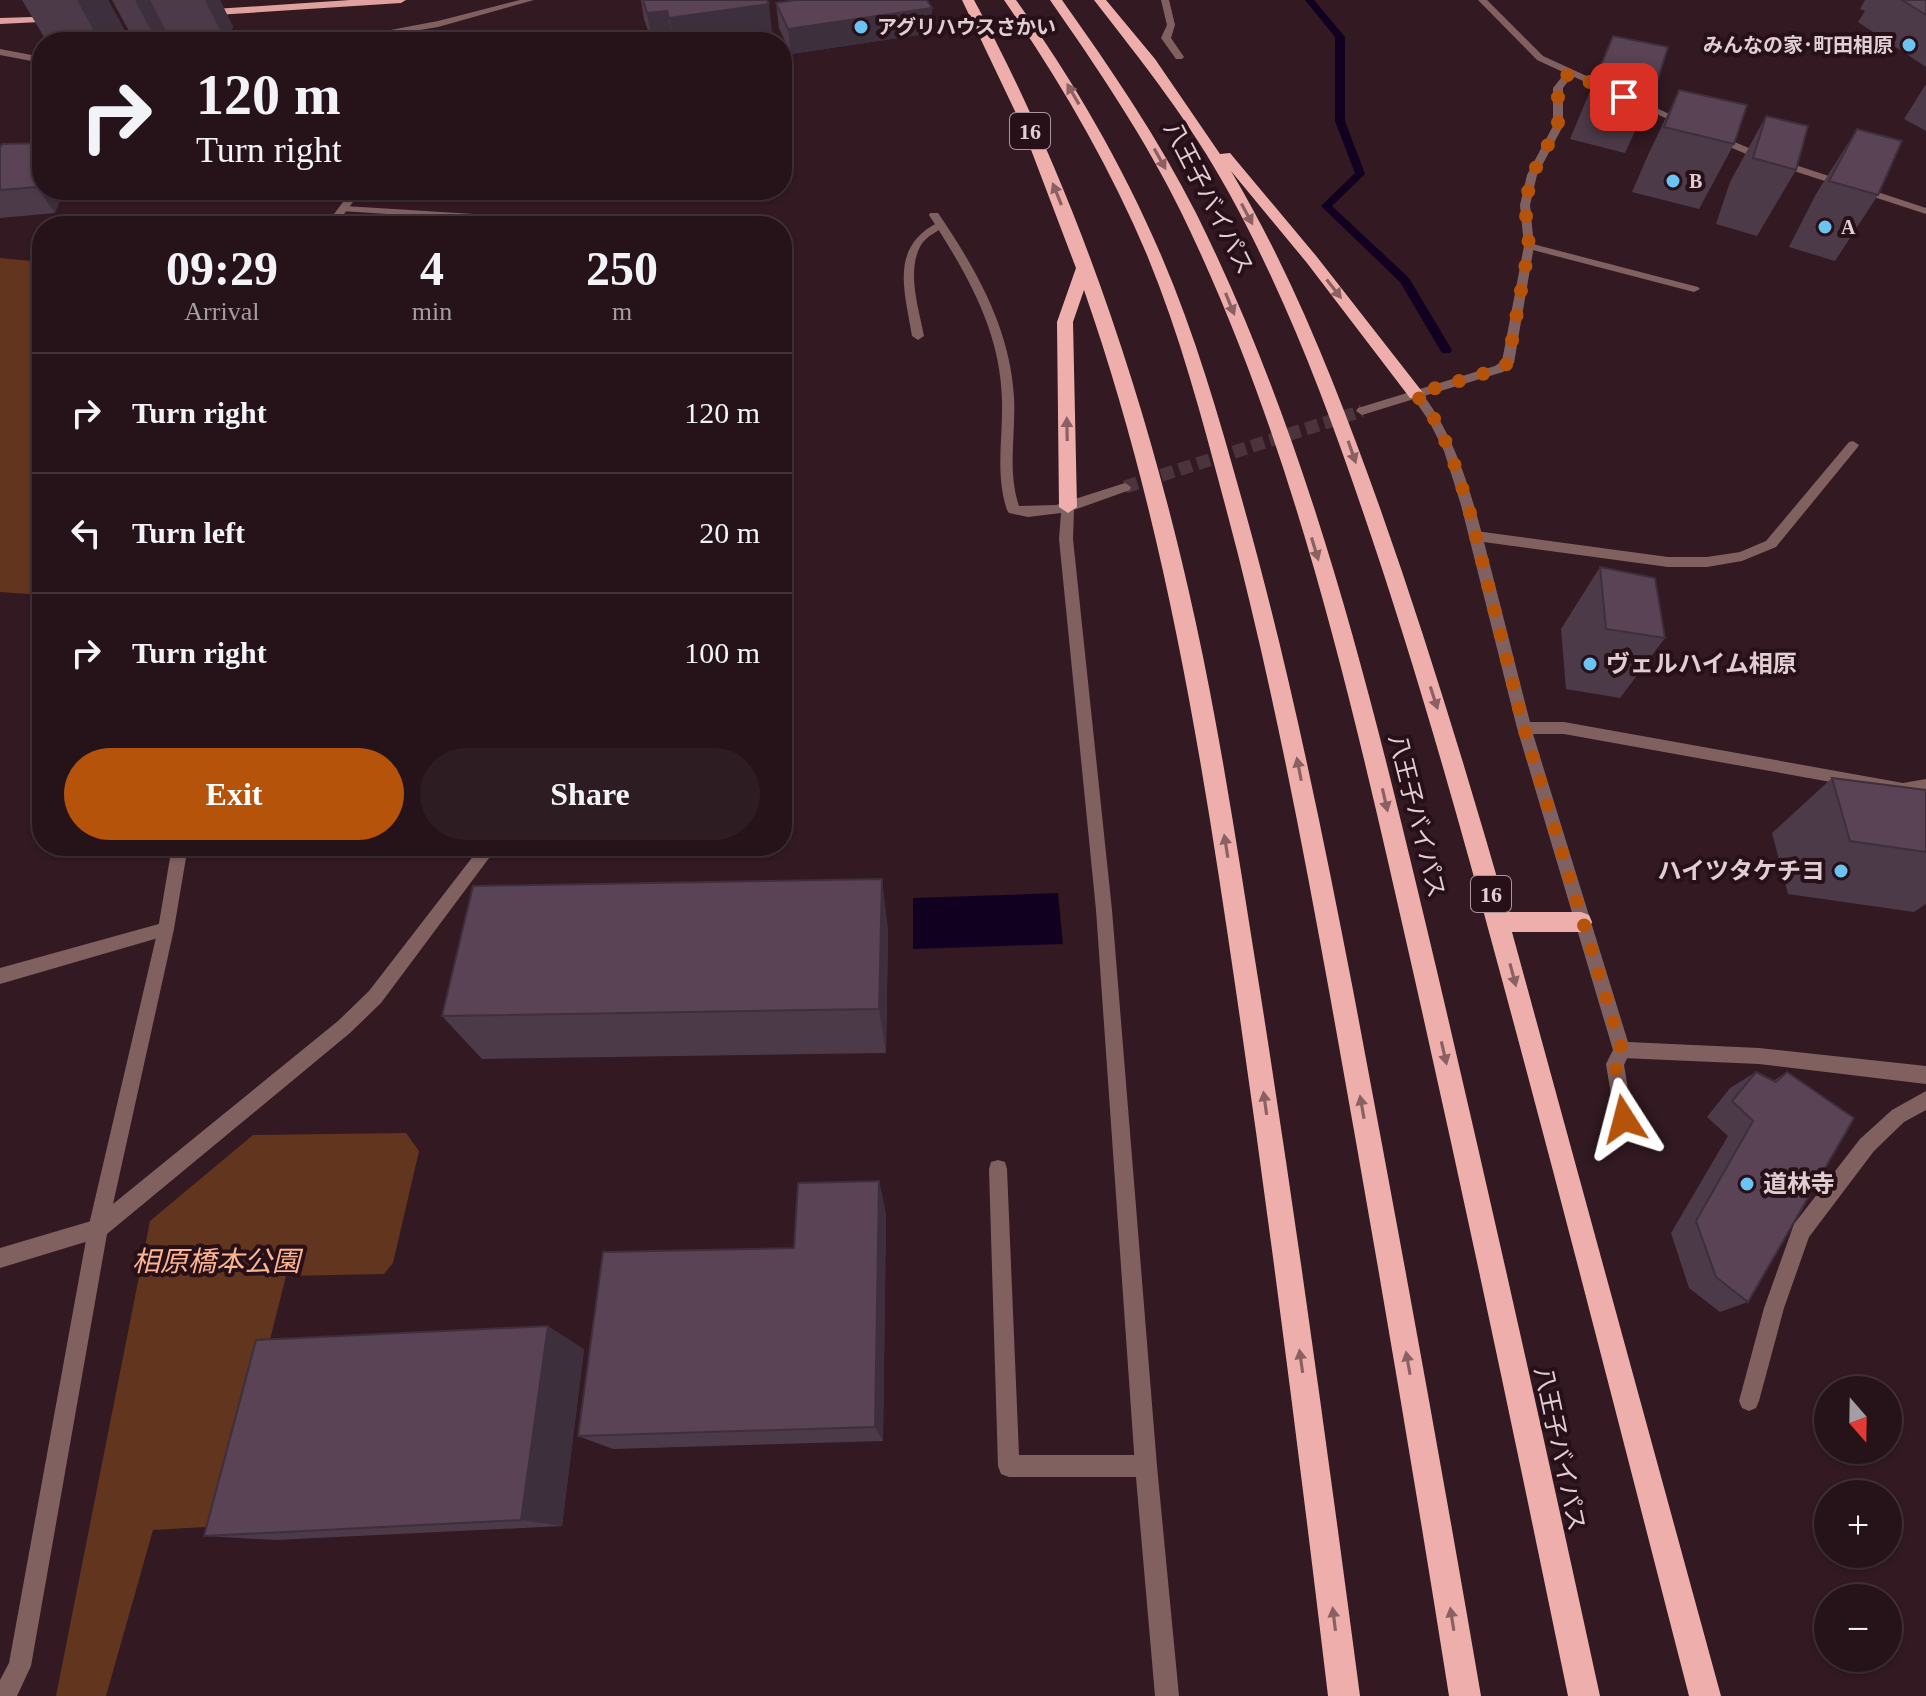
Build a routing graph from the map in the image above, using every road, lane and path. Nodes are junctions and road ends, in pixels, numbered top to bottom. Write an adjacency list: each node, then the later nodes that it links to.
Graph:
1 (401, 0): 9 (main road)
2 (530, 0): 12 (street)
3 (968, 0): 26 (highway, 16, one-way to 3)
4 (1010, 0): 55 (highway, 16, one-way to 4)
5 (1056, 0): 56 (highway, 八王子バイパス, one-way to 56)
6 (1100, 0): 17 (highway, 16)
7 (1165, 0): 14 (street)
8 (1482, 0): 16 (street)
9 (186, 13)
10 (77, 18): 11 (main road)
11 (0, 21)
12 (414, 32)
13 (0, 52): 15 (street)
14 (1179, 57)
15 (32, 58)
16 (1569, 73): 18 (street); 25 (street)
17 (1194, 122): 29 (highway, one-way to 29); 39 (highway, 16, one-way to 39)
18 (1694, 128)
19 (1708, 134): 22 (street)
20 (351, 200): 21 (street)
21 (345, 209): 23 (street); 24 (street)
22 (1926, 211)
23 (339, 216)
24 (459, 216)
25 (1529, 246): 27 (street); 29 (street)
26 (1084, 267): 33 (highway, one-way to 26); 54 (highway, 16, one-way to 26)
27 (1694, 289)
28 (918, 336): 33 (street)
29 (1416, 394): 30 (street); 34 (street)
30 (1362, 411)
31 (1853, 445): 34 (street)
32 (1125, 487): 33 (street)
33 (1068, 507): 51 (street)
34 (1476, 536): 35 (street)
35 (1524, 728): 36 (street); 40 (street)
36 (1926, 785)
37 (178, 856): 41 (street)
38 (482, 856): 48 (street)
39 (1498, 922): 40 (highway, 16); 57 (highway, 16, one-way to 57)
40 (1581, 922): 43 (street)
41 (166, 929): 42 (street); 48 (street)
42 (0, 976)
43 (1622, 1050): 44 (street); 46 (street)
44 (1926, 1075)
45 (1926, 1100): 50 (street)
46 (1624, 1119)
47 (998, 1169): 51 (street)
48 (98, 1229): 49 (street); 52 (street)
49 (0, 1258)
50 (1749, 1401)
51 (1146, 1466): 53 (street)
52 (4, 1696)
53 (1167, 1696)
54 (1344, 1696)
55 (1465, 1696)
56 (1584, 1696)
57 (1705, 1696)

